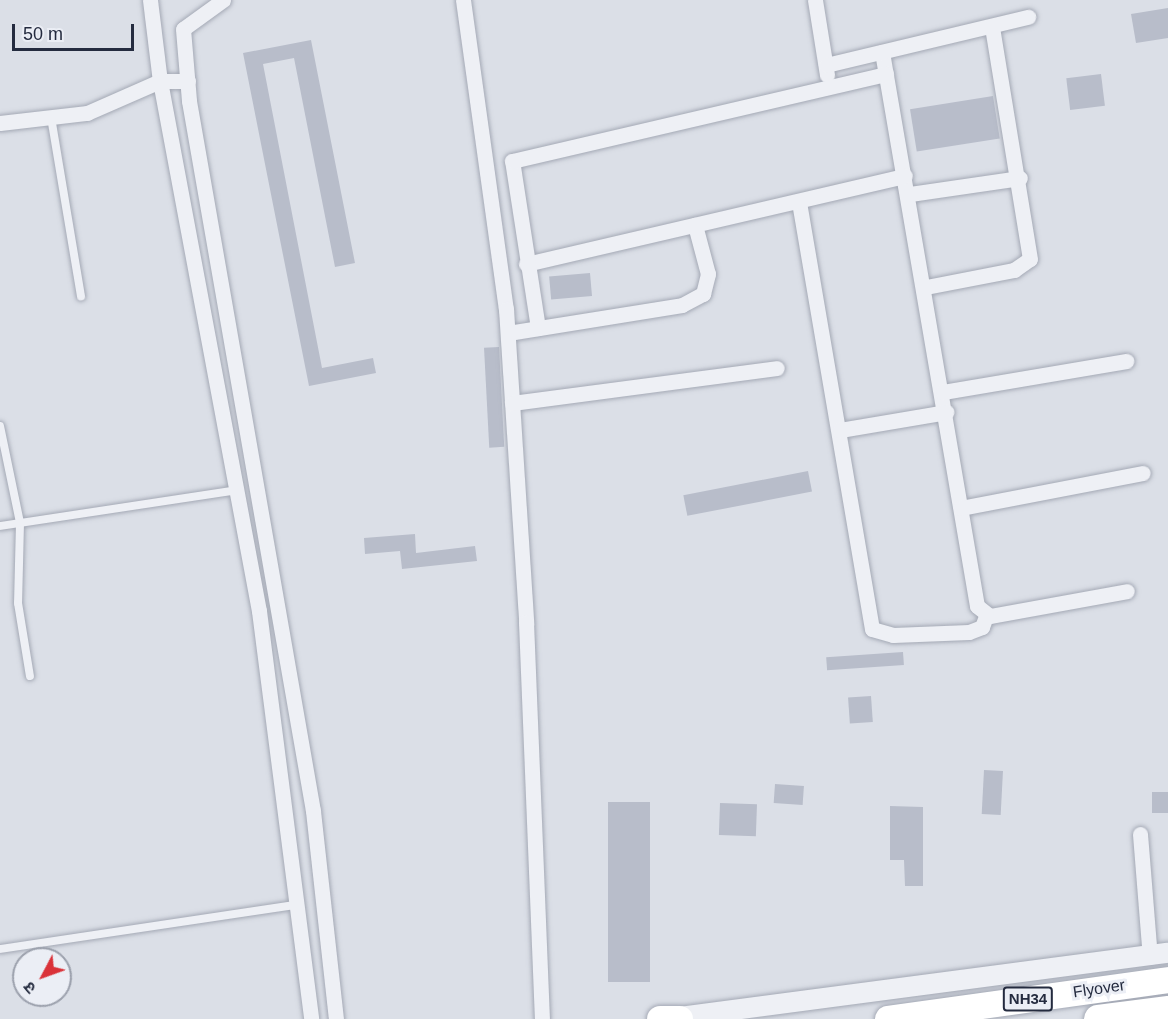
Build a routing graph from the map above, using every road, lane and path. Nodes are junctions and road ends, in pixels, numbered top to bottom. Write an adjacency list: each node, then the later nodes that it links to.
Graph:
1 (150, 0): 10 (street)
2 (223, 0): 11 (street)
3 (463, 0): 24 (street)
4 (815, 0): 8 (street)
5 (1028, 17): 6 (street)
6 (992, 26): 7 (street); 16 (street)
7 (882, 52): 8 (street); 9 (street)
8 (826, 65): 12 (street)
9 (886, 74): 12 (street); 15 (street)
10 (160, 81): 11 (street); 13 (street); 33 (street)
11 (188, 81): 41 (street)
12 (828, 84): 20 (street)
13 (51, 117): 14 (street); 22 (lane)
14 (0, 123)
15 (905, 176): 17 (street); 18 (street)
16 (1020, 178): 17 (street); 21 (street)
17 (910, 194): 21 (street)
18 (799, 202): 19 (street); 31 (street)
19 (694, 225): 20 (street); 23 (street)
20 (525, 264): 23 (street)
21 (926, 287): 27 (street)
22 (81, 297)
23 (538, 328): 24 (street)
24 (508, 333): 28 (street)
25 (1126, 361): 27 (street)
26 (777, 368): 28 (street)
27 (943, 392): 29 (street)
28 (512, 403): 51 (street)
29 (946, 412): 31 (street); 34 (street)
30 (0, 426): 35 (lane)
31 (840, 430): 38 (street)
32 (1143, 473): 34 (street)
33 (237, 490): 35 (lane); 42 (street)
34 (961, 508): 38 (street)
35 (20, 523): 36 (lane); 39 (lane)
36 (0, 526)
37 (1127, 591): 38 (street)
38 (986, 616)
39 (30, 676)
40 (1140, 834): 45 (street)
41 (321, 883): 42 (street); 50 (street)
42 (294, 885): 43 (street)
43 (296, 905): 44 (lane); 49 (street)
44 (0, 949)
45 (1159, 955): 48 (street)
46 (1168, 980): 52 (highway, Flyover / NH34)
47 (1168, 1010): 53 (highway)
48 (673, 1018)
49 (311, 1019)
50 (336, 1019)
51 (542, 1019)
52 (888, 1019)
53 (1098, 1019)

